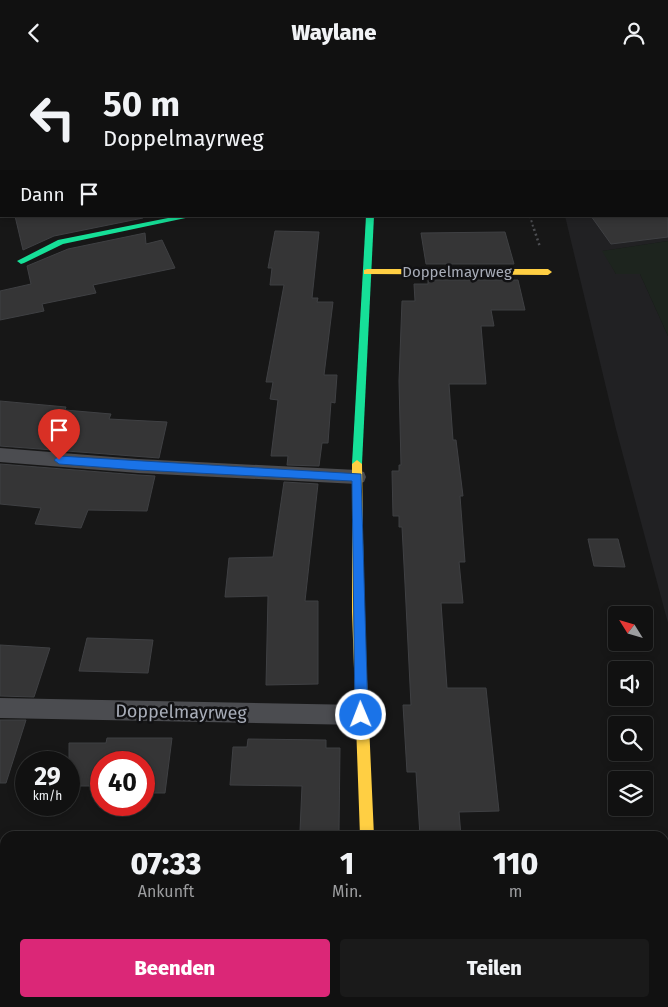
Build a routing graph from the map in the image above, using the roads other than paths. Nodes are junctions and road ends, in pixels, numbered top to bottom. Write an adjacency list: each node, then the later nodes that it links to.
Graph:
1 (186, 217): 3 (street)
2 (370, 217): 5 (street)
3 (21, 261)
4 (548, 272): 5 (street, Doppelmayrweg)
5 (367, 273): 7 (street)
6 (0, 455): 7 (lane)
7 (357, 477): 9 (street)
8 (0, 708): 9 (lane, Doppelmayrweg)
9 (361, 715): 10 (street)
10 (366, 831)

